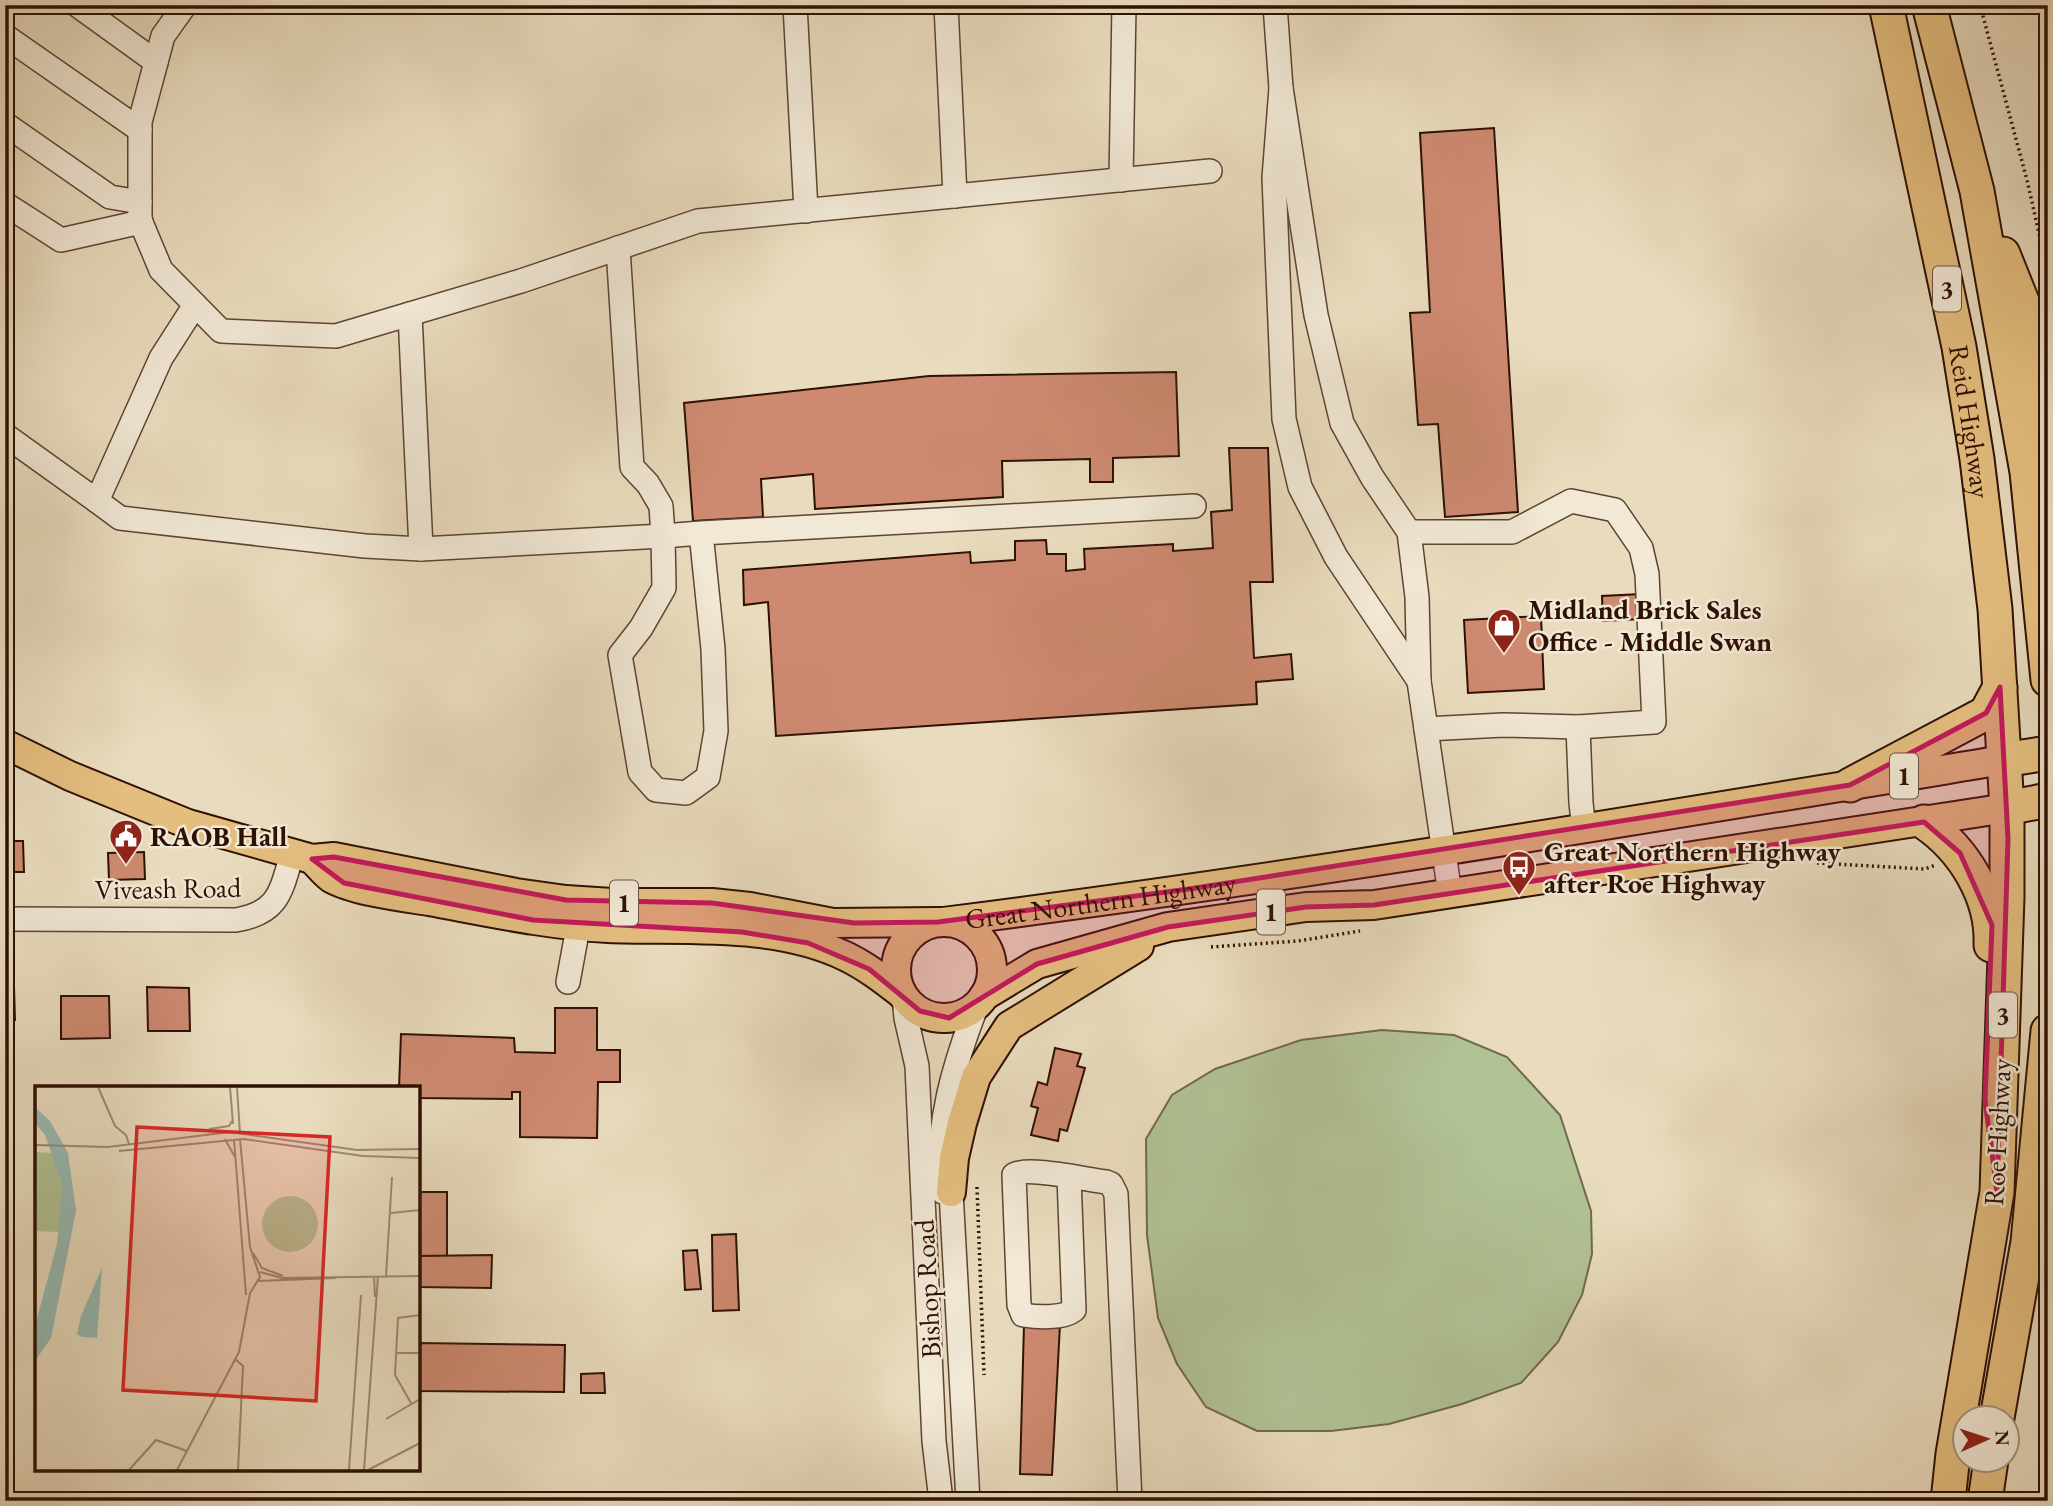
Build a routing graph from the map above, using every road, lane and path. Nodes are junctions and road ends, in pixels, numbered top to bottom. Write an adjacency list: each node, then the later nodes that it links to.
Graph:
1 (77, 5): 11 (street)
2 (795, 5): 20 (street)
3 (946, 5): 18 (street)
4 (1124, 5): 16 (street)
5 (1275, 5): 12 (street)
6 (1886, 5): 36 (highway, Reid Highway / 3)
7 (1929, 5): 17 (highway, Reid Highway / 3)
8 (1980, 5): 23 (path)
9 (174, 9): 11 (street)
10 (5, 36): 14 (street)
11 (156, 62): 14 (street)
12 (1280, 88): 31 (street); 35 (street)
13 (5, 124): 21 (street)
14 (140, 130): 21 (street)
15 (1210, 171): 16 (street)
16 (1121, 180): 18 (street)
17 (1977, 191): 27 (highway); 34 (highway, Reid Highway / 3)
18 (955, 196): 20 (street)
19 (5, 204): 21 (street)
20 (806, 211): 22 (street)
21 (140, 212): 24 (street)
22 (618, 248): 25 (street); 32 (street)
23 (2048, 273)
24 (195, 305): 25 (street); 28 (street)
25 (410, 314): 33 (street)
26 (5, 435): 28 (street)
27 (2048, 437)
28 (97, 501): 33 (street)
29 (1194, 506): 30 (street)
30 (701, 533): 32 (street); 32 (street)
31 (1409, 533): 35 (street); 37 (street)
32 (663, 536): 33 (street)
33 (421, 549)
34 (2048, 680)
35 (1419, 681): 38 (street)
36 (2000, 687): 41 (highway, Reid Highway / 3); 42 (highway)
37 (1578, 727): 38 (street); 46 (street)
38 (1426, 729): 47 (street)
39 (5, 744): 48 (main road, Great Northern Highway / 1)
40 (2048, 753): 41 (highway, Great Northern Highway / 1)
41 (2003, 760): 42 (main road, Great Northern Highway / 1); 44 (highway, Roe Highway / 3)
42 (1850, 785): 46 (main road, Great Northern Highway / 1)
43 (2048, 800): 44 (highway, Great Northern Highway / 1)
44 (2007, 808): 45 (main road, Great Northern Highway / 1); 61 (highway, Roe Highway / 3)
45 (1924, 822): 49 (main road, Great Northern Highway / 1); 61 (highway)
46 (1584, 829): 47 (main road, Great Northern Highway / 1); 49 (main road)
47 (1443, 850): 50 (street); 53 (main road, Great Northern Highway / 1)
48 (302, 857): 51 (main road, Great Northern Highway / 1); 52 (street, Viveash Road)
49 (1645, 865): 50 (main road, Great Northern Highway / 1)
50 (1450, 894): 54 (main road, Great Northern Highway / 1)
51 (580, 913): 53 (main road, Great Northern Highway / 1); 55 (street); 56 (main road, Great Northern Highway / 1)
52 (5, 919)
53 (941, 922): 56 (main road, 1); 57 (main road, 1)
54 (1168, 928): 57 (main road, Great Northern Highway / 1); 60 (main road)
55 (568, 982)
56 (903, 996): 57 (main road, 1); 64 (street, Bishop Road)
57 (981, 1000): 60 (street, Bishop Road)
58 (2048, 1031): 62 (highway, Roe Highway / 3)
59 (1069, 1177): 59 (street); 66 (street)
60 (951, 1192): 65 (street, Bishop Road)
61 (1997, 1192): 67 (highway, Roe Highway / 3)
62 (2000, 1404)
63 (1989, 1474): 68 (highway)
64 (941, 1501)
65 (968, 1501)
66 (1130, 1501)
67 (1948, 1501)
68 (1985, 1501)

